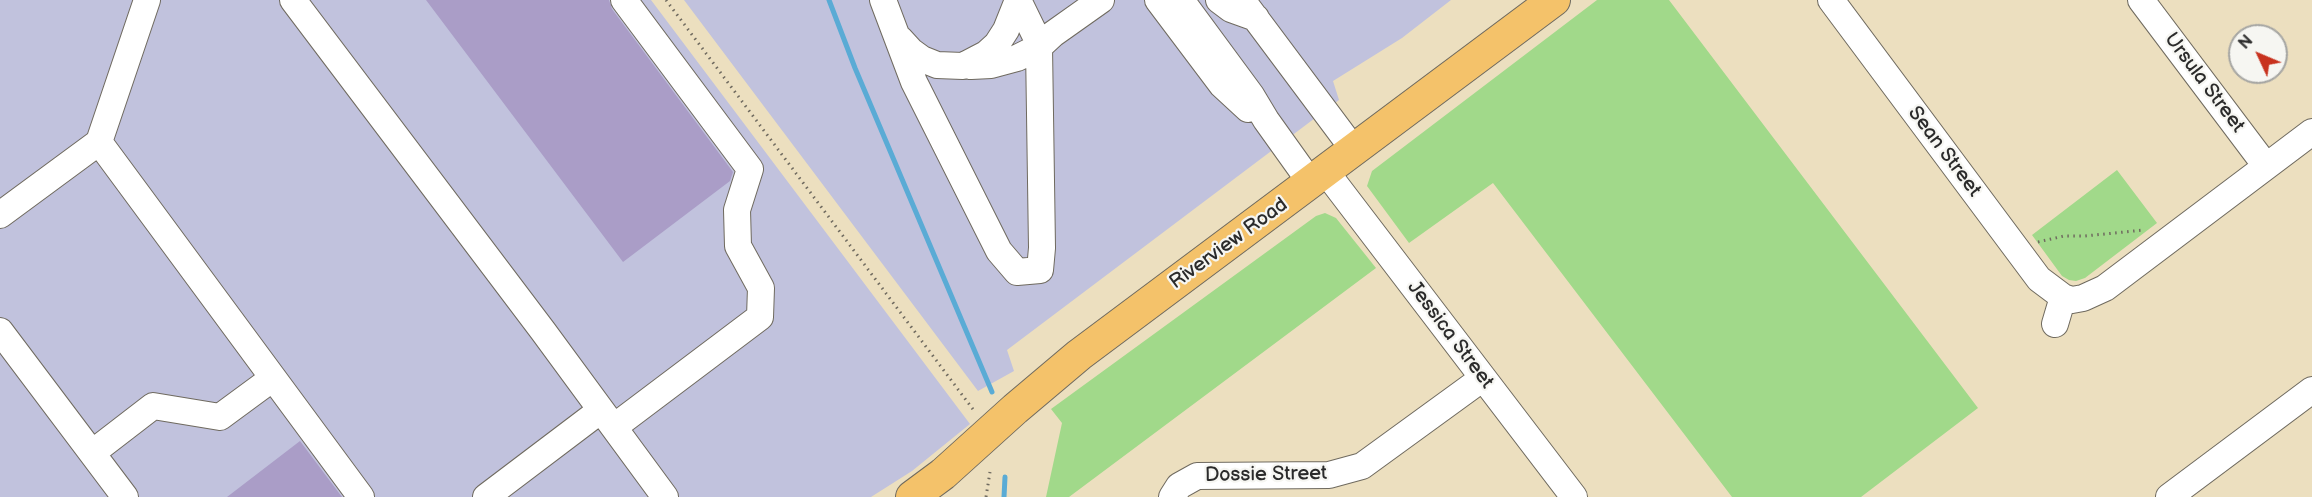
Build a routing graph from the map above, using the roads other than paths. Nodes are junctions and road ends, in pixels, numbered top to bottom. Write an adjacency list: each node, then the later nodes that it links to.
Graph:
1 (147, 0): 19 (street)
2 (293, 0): 30 (street)
3 (624, 0): 30 (street)
4 (883, 0): 14 (street)
5 (1018, 0): 15 (street); 16 (street)
6 (1101, 0): 15 (street)
7 (1158, 0): 17 (street)
8 (1181, 0): 17 (street, Jessica Street)
9 (1219, 0): 13 (street)
10 (1554, 0): 20 (main road, Riverview Road)
11 (1831, 0): 24 (street, Sean Street)
12 (2141, 0): 21 (street, Ursula Street)
13 (1250, 9): 20 (street)
14 (898, 36): 15 (street); 16 (street)
15 (1039, 47): 16 (street)
16 (963, 66)
17 (1266, 120): 22 (street, Jessica Street)
18 (2312, 132): 21 (street)
19 (99, 142): 23 (street); 27 (street)
20 (1354, 150): 22 (main road, Riverview Road)
21 (2266, 166): 24 (street)
22 (1319, 177): 28 (street, Jessica Street); 36 (main road, Riverview Road)
23 (0, 215)
24 (2063, 297): 25 (street)
25 (2055, 324)
26 (0, 331): 31 (street)
27 (273, 378): 31 (street); 33 (street)
28 (1482, 378): 37 (street, Dossie Street); 38 (street, Jessica Street)
29 (2312, 390): 39 (street)
30 (607, 419): 34 (street); 35 (street)
31 (92, 453): 32 (street)
32 (125, 497)
33 (361, 497)
34 (486, 497)
35 (665, 497)
36 (912, 497)
37 (1172, 497)
38 (1574, 497)
39 (2169, 497)

